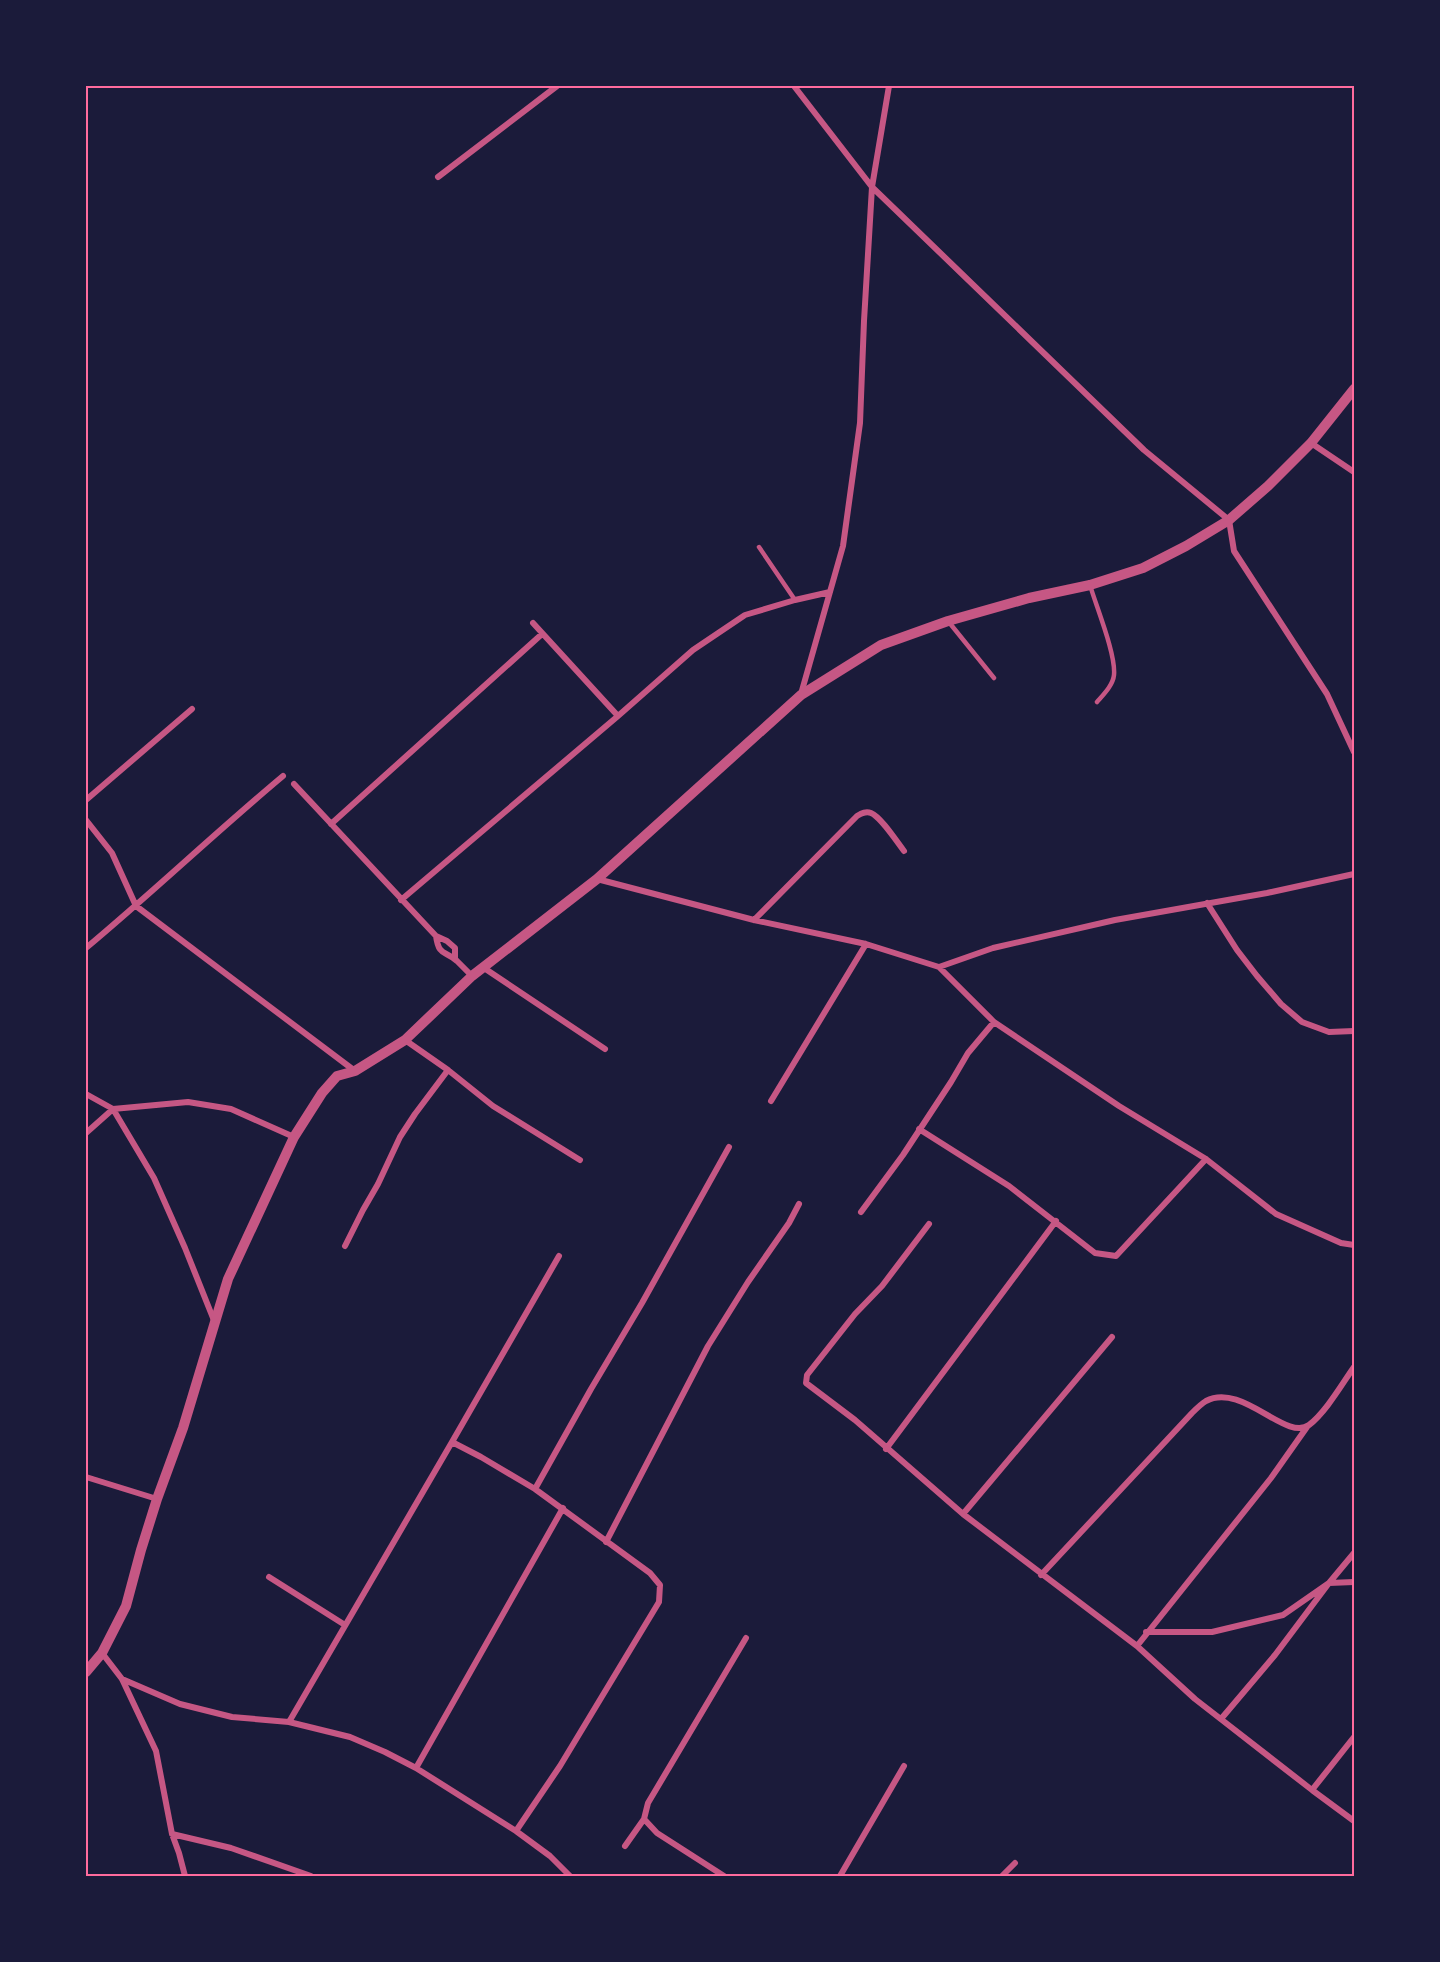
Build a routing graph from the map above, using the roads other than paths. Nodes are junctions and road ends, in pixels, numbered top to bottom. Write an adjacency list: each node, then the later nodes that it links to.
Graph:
1 (557, 86): 4 (street)
2 (794, 86): 5 (street)
3 (889, 86): 5 (street)
4 (438, 177)
5 (872, 187): 9 (street); 12 (street)
6 (1354, 389): 7 (street)
7 (1311, 443): 8 (street); 9 (street)
8 (1354, 472)
9 (1229, 520): 11 (street); 22 (street)
10 (759, 548): 13 (lane)
11 (1090, 585): 14 (street); 19 (lane)
12 (830, 592): 13 (street); 18 (street)
13 (795, 600): 21 (street)
14 (948, 621): 17 (lane); 18 (street)
15 (533, 623): 16 (street)
16 (542, 634): 21 (street); 27 (street)
17 (994, 678)
18 (801, 695): 30 (street)
19 (1097, 702)
20 (192, 709): 25 (street)
21 (618, 716): 31 (street)
22 (1354, 752)
23 (284, 776): 33 (street)
24 (294, 784): 27 (street)
25 (86, 800)
26 (86, 820): 33 (street)
27 (331, 824): 31 (street)
28 (904, 850): 34 (street)
29 (1354, 873): 32 (street)
30 (597, 879): 34 (street); 40 (street)
31 (401, 900): 35 (street)
32 (1207, 903): 39 (street); 43 (street)
33 (136, 906): 37 (street); 47 (street)
34 (754, 920): 36 (street)
35 (436, 936): 38 (street); 38 (street)
36 (866, 944): 39 (street); 49 (street)
37 (86, 948)
38 (455, 959): 41 (street)
39 (939, 967): 42 (street)
40 (484, 968): 41 (street); 45 (street)
41 (472, 976): 44 (street)
42 (994, 1022): 51 (street); 55 (street)
43 (1354, 1031)
44 (405, 1040): 46 (street); 47 (street)
45 (605, 1049)
46 (448, 1070): 56 (street); 62 (street)
47 (355, 1071): 53 (street)
48 (86, 1094): 50 (street)
49 (771, 1101)
50 (113, 1109): 52 (street); 53 (street); 64 (street)
51 (919, 1129): 58 (street); 59 (street)
52 (86, 1133)
53 (294, 1137): 64 (street)
54 (729, 1147): 71 (street)
55 (1206, 1159): 59 (street); 61 (street)
56 (580, 1160)
57 (799, 1204): 75 (street)
58 (861, 1212)
59 (1056, 1221): 69 (street)
60 (929, 1224): 69 (street)
61 (1354, 1245)
62 (345, 1246)
63 (558, 1256): 68 (street)
64 (215, 1323): 72 (street)
65 (1112, 1337): 74 (street)
66 (1354, 1367): 67 (street)
67 (1307, 1427): 77 (street); 82 (street)
68 (452, 1442): 71 (street); 81 (street)
69 (886, 1449): 74 (street)
70 (86, 1477): 72 (street)
71 (535, 1489): 73 (street)
72 (157, 1499): 85 (street)
73 (563, 1508): 75 (street); 92 (street)
74 (963, 1514): 77 (street)
75 (606, 1542): 96 (street)
76 (1354, 1553): 80 (street)
77 (1041, 1575): 84 (street)
78 (269, 1577): 81 (street)
79 (1354, 1582): 80 (street)
80 (1329, 1583): 82 (street); 88 (street)
81 (345, 1625): 89 (street)
82 (1146, 1632): 84 (street)
83 (746, 1638): 94 (street)
84 (1137, 1646): 88 (street)
85 (102, 1653): 86 (street); 87 (street)
86 (86, 1672)
87 (122, 1679): 89 (street); 97 (street)
88 (1221, 1719): 93 (street)
89 (290, 1722): 92 (street)
90 (1354, 1737): 93 (street)
91 (904, 1766): 104 (street)
92 (416, 1768): 96 (street)
93 (1312, 1790): 95 (street)
94 (644, 1818): 98 (street); 103 (street)
95 (1354, 1821)
96 (516, 1831): 102 (street)
97 (171, 1834): 100 (street); 101 (street)
98 (625, 1846)
99 (1015, 1863): 105 (street)
100 (185, 1876)
101 (310, 1876)
102 (570, 1876)
103 (724, 1876)
104 (840, 1876)
105 (1002, 1876)

